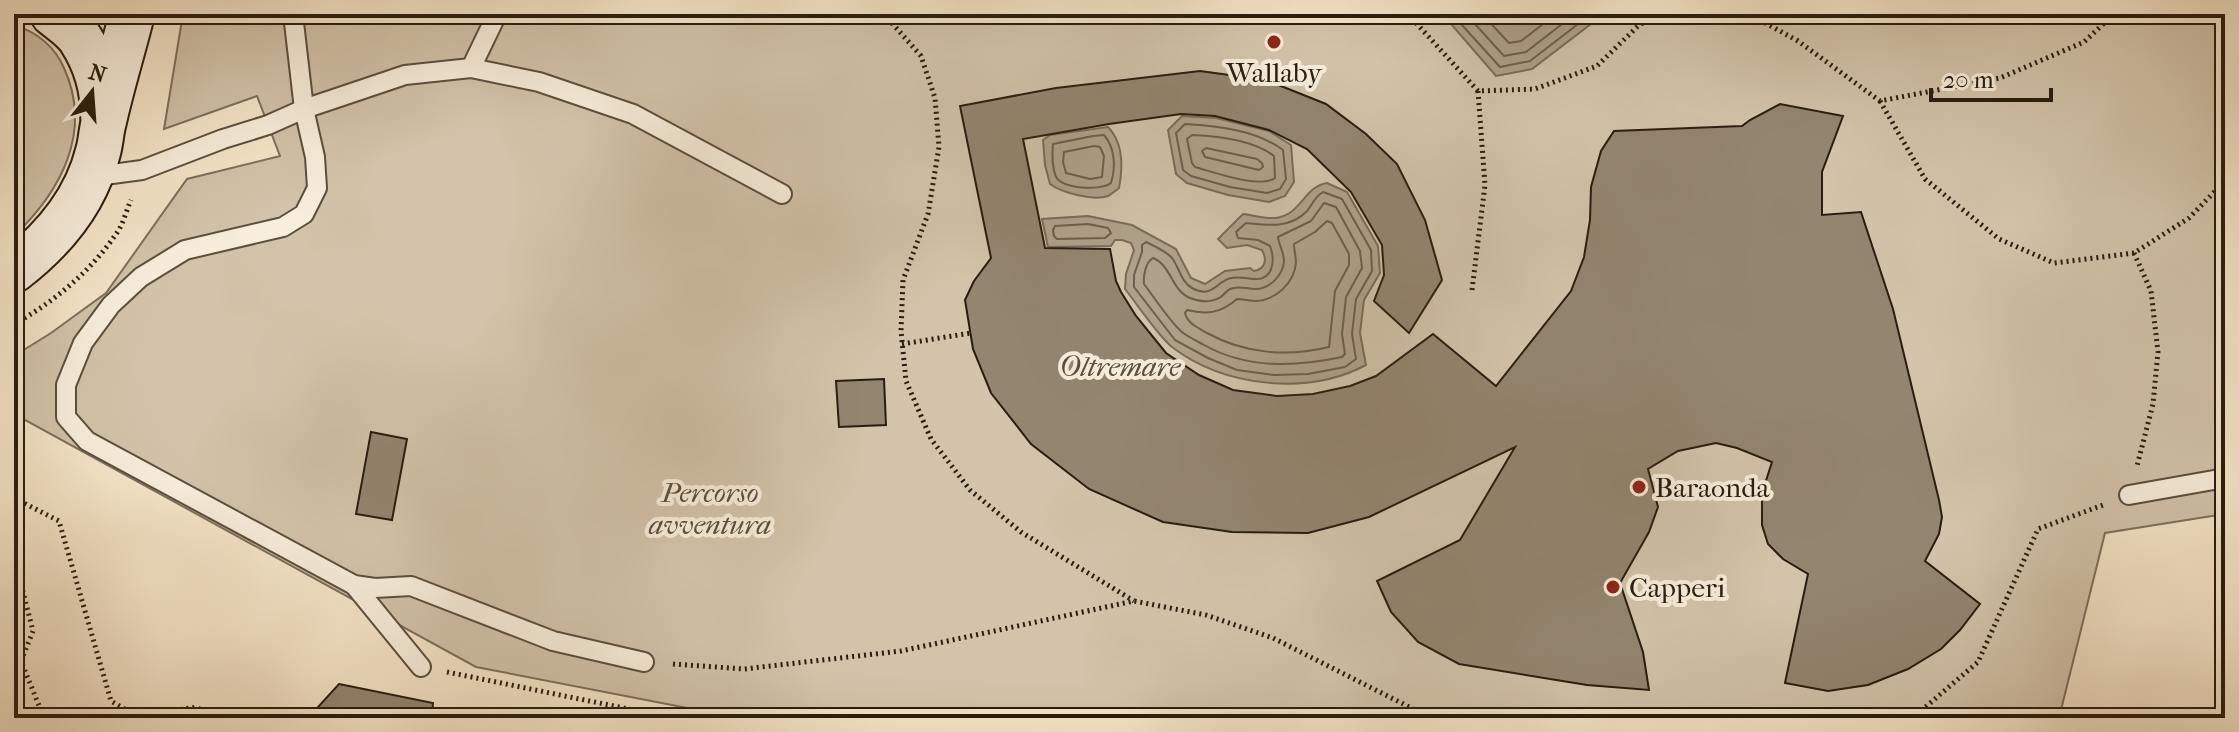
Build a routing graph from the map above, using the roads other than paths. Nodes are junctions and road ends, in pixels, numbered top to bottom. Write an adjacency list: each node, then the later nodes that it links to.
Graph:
1 (53, 14): 7 (main road)
2 (132, 14): 7 (main road)
3 (293, 14): 6 (lane)
4 (497, 14): 5 (lane)
5 (471, 68): 6 (lane); 9 (lane)
6 (304, 109): 8 (lane); 13 (lane)
7 (103, 125): 8 (main road)
8 (90, 177): 10 (main road)
9 (782, 194)
10 (14, 270)
11 (2225, 478): 12 (lane)
12 (2129, 495)
13 (354, 585): 14 (lane); 15 (lane)
14 (644, 662)
15 (421, 667)

